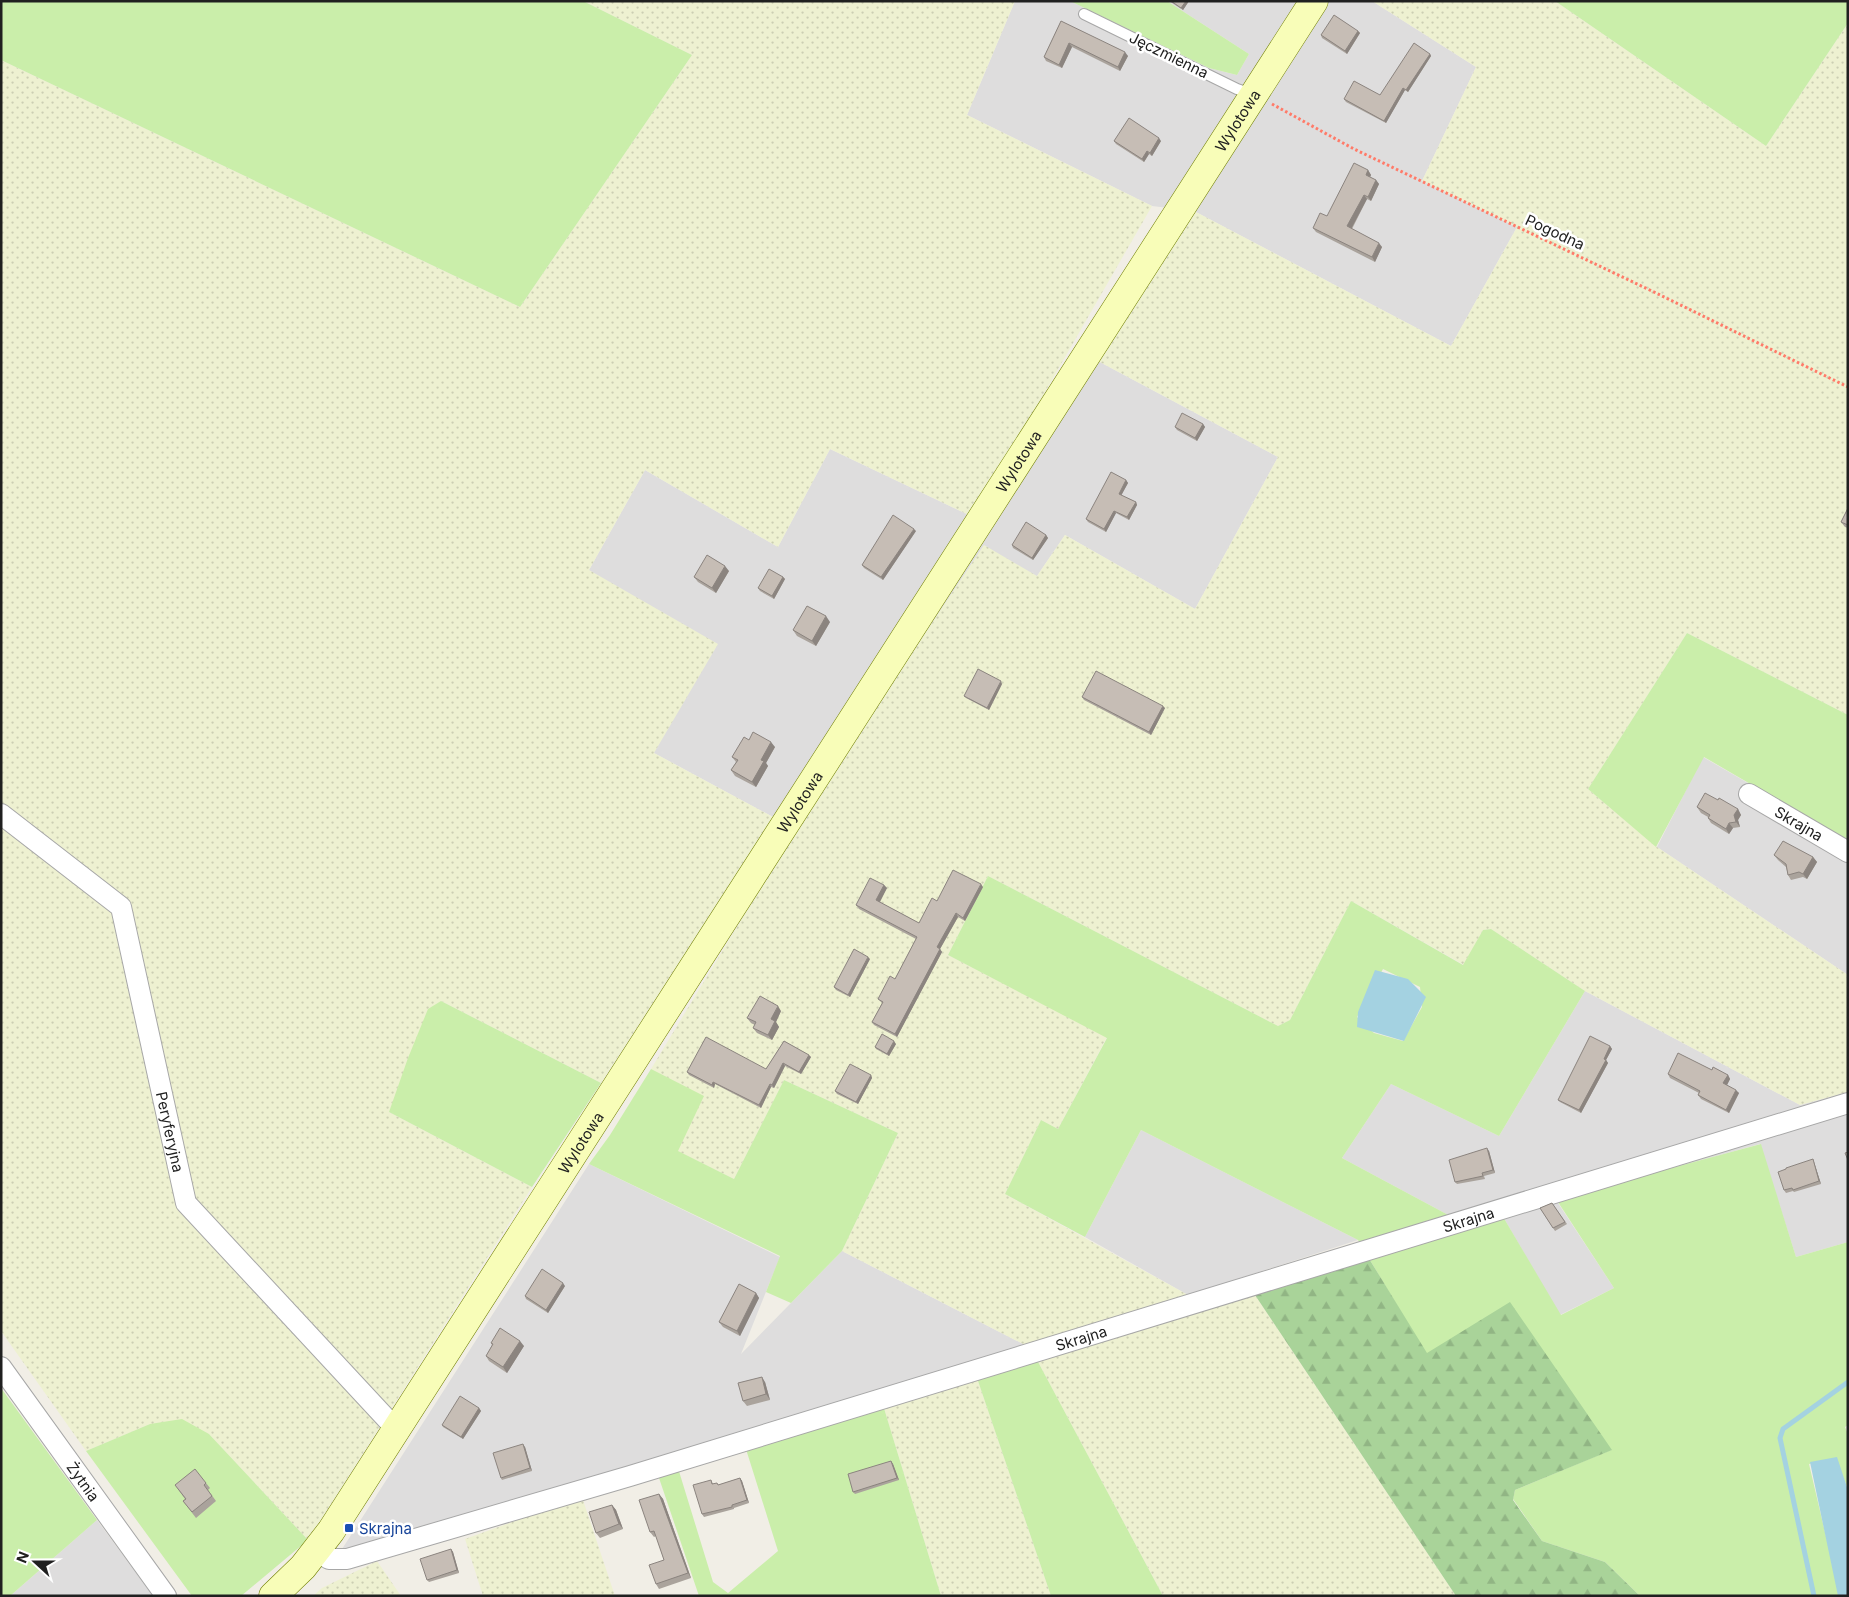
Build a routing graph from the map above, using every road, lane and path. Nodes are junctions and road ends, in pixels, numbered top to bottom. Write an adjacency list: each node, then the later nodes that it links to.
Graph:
1 (1314, 1): 3 (street, Wylotowa)
2 (1084, 14): 3 (lane, Jęczmienna)
3 (1255, 95): 4 (path, Pogodna); 10 (street, Wylotowa)
4 (1848, 387)
5 (1749, 794): 7 (street, Skrajna)
6 (1, 814): 10 (street, Peryferyjna)
7 (1848, 852)
8 (1848, 1103): 11 (street, Skrajna)
9 (1, 1367): 12 (street, Żytnia)
10 (396, 1429): 11 (street, Wylotowa)
11 (316, 1551): 13 (street, Wylotowa)
12 (166, 1596)
13 (273, 1596)

